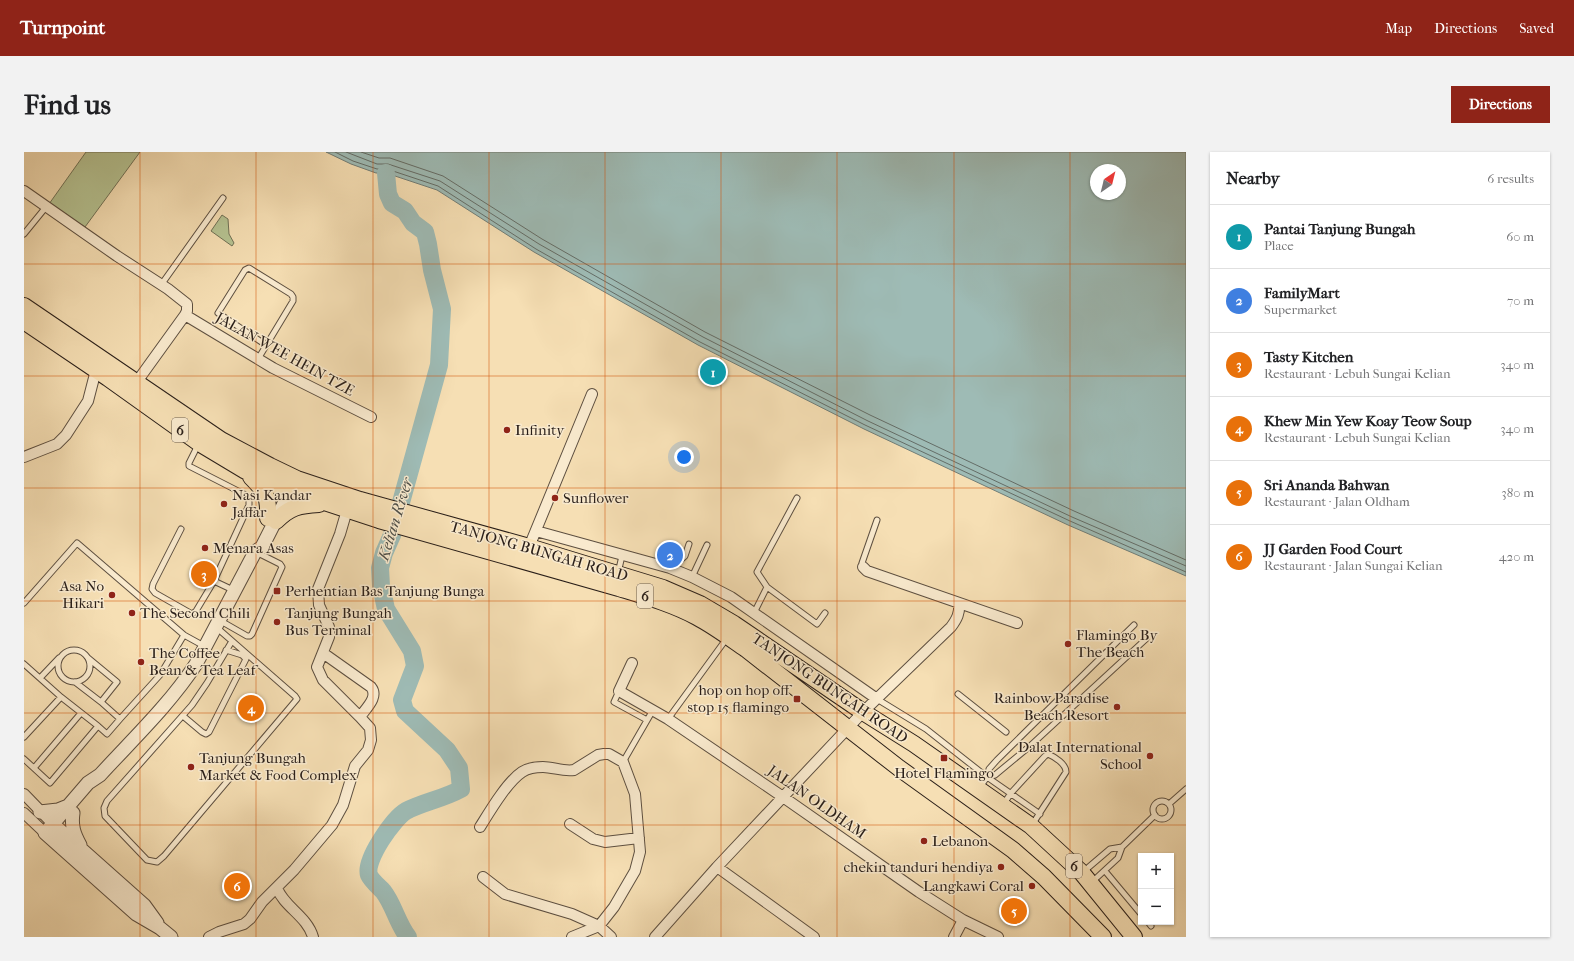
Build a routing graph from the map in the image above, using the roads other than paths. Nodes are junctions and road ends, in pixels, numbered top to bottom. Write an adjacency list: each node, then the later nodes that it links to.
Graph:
1 (24, 190): 3 (street)
2 (223, 198): 5 (lane)
3 (46, 206): 4 (lane); 5 (street)
4 (24, 234)
5 (161, 285): 7 (street)
6 (24, 306): 11 (main road, TANJONG BUNGAH ROAD / 6)
7 (185, 315): 10 (street, JALAN WEE HEIN TZE); 11 (street)
8 (24, 321): 11 (main road, TANJONG BUNGAH ROAD / 6)
9 (266, 345): 9 (lane); 10 (lane)
10 (258, 359): 13 (street, JALAN WEE HEIN TZE)
11 (116, 377): 14 (main road, TANJONG BUNGAH ROAD / 6); 15 (street); 17 (main road, TANJONG BUNGAH ROAD / 6)
12 (592, 394): 26 (street)
13 (371, 417)
14 (199, 443): 16 (main road, TANJONG BUNGAH ROAD / 6); 36 (lane)
15 (24, 457)
16 (244, 470): 17 (main road, TANJONG BUNGAH ROAD / 6); 22 (main road)
17 (290, 484): 19 (main road, TANJONG BUNGAH ROAD / 6); 21 (main road, TANJONG BUNGAH ROAD / 6); 22 (street)
18 (797, 498): 37 (lane)
19 (328, 504): 20 (main road, TANJONG BUNGAH ROAD / 6); 22 (main road)
20 (347, 510): 21 (main road, TANJONG BUNGAH ROAD / 6); 52 (street)
21 (380, 513): 24 (main road, TANJONG BUNGAH ROAD / 6)
22 (272, 519): 30 (street)
23 (877, 520): 33 (lane)
24 (412, 521): 29 (main road, TANJONG BUNGAH ROAD / 6); 47 (main road, TANJONG BUNGAH ROAD / 6)
25 (181, 529): 36 (lane)
26 (536, 531): 29 (street); 31 (street)
27 (690, 544): 32 (lane)
28 (707, 545): 35 (lane)
29 (529, 547): 34 (main road, TANJONG BUNGAH ROAD / 6)
30 (255, 552): 38 (street); 43 (lane)
31 (622, 556): 32 (street); 34 (lane)
32 (670, 568): 35 (street)
33 (863, 568): 40 (street)
34 (617, 574): 65 (main road, TANJONG BUNGAH ROAD / 6)
35 (692, 577): 41 (street)
36 (214, 581): 38 (lane)
37 (767, 587): 41 (lane); 42 (lane)
38 (234, 591): 43 (street)
39 (24, 603): 46 (lane)
40 (959, 603): 44 (street); 62 (street)
41 (754, 613): 62 (street)
42 (825, 613)
43 (217, 623): 49 (lane); 50 (street)
44 (1017, 623)
45 (1134, 625): 79 (lane)
46 (184, 635): 50 (lane); 69 (lane)
47 (728, 636): 70 (lane); 73 (main road, TANJONG BUNGAH ROAD / 6)
48 (1146, 639): 79 (lane)
49 (232, 641): 51 (lane); 67 (lane)
50 (204, 646): 85 (street)
51 (226, 650): 67 (lane); 67 (lane)
52 (323, 652): 68 (street); 68 (street)
53 (60, 656): 54 (lane); 57 (lane); 58 (lane)
54 (88, 658): 58 (lane); 63 (lane)
55 (632, 662): 59 (street)
56 (24, 664): 57 (lane)
57 (40, 678): 61 (lane)
58 (75, 682): 63 (lane)
59 (619, 690): 64 (street, JALAN OLDHAM); 71 (lane)
60 (958, 694): 74 (lane)
61 (60, 697): 66 (lane); 75 (lane)
62 (877, 699): 65 (street); 79 (lane)
63 (100, 702): 69 (lane)
64 (653, 710): 70 (street, JALAN OLDHAM); 71 (lane)
65 (863, 712): 73 (street); 79 (main road, TANJONG BUNGAH ROAD / 6)
66 (81, 713): 72 (lane); 78 (lane)
67 (183, 716)
68 (360, 717): 100 (street)
69 (120, 719): 72 (lane)
70 (668, 719): 82 (street, JALAN OLDHAM)
71 (647, 720): 77 (lane)
72 (98, 726): 78 (lane)
73 (849, 728): 82 (street); 114 (main road, TANJONG BUNGAH ROAD / 6)
74 (1006, 732)
75 (24, 737)
76 (24, 759): 78 (lane)
77 (623, 762): 91 (street); 93 (street)
78 (34, 768)
79 (983, 783): 83 (main road, TANJONG BUNGAH ROAD / 6)
80 (1186, 789): 84 (lane)
81 (24, 794): 86 (street)
82 (783, 797): 96 (street); 102 (street, JALAN OLDHAM)
83 (1007, 799): 89 (main road, TANJONG BUNGAH ROAD / 6); 89 (lane)
84 (1169, 804): 88 (lane); 88 (lane)
85 (71, 809): 86 (street); 92 (street); 95 (street)
86 (40, 812): 92 (street)
87 (24, 813): 92 (street)
88 (1155, 815): 94 (lane)
89 (1035, 820): 99 (main road, TANJONG BUNGAH ROAD / 6)
90 (570, 824): 93 (street)
91 (480, 826)
92 (52, 831): 95 (street); 104 (street)
93 (639, 838): 103 (street)
94 (1122, 847): 97 (lane); 99 (lane)
95 (82, 850): 104 (street)
96 (717, 867): 110 (street); 111 (street)
97 (1105, 871): 99 (lane); 101 (lane)
98 (483, 877): 103 (street)
99 (1086, 878): 115 (main road, TANJONG BUNGAH ROAD / 6)
100 (277, 888): 106 (street); 107 (street)
101 (1138, 910)
102 (963, 920): 112 (street); 113 (street, JALAN OLDHAM)
103 (599, 926): 108 (street); 109 (street)
104 (160, 928): 105 (street)
105 (171, 937)
106 (210, 937)
107 (313, 937)
108 (572, 937)
109 (611, 937)
110 (655, 937)
111 (814, 937)
112 (954, 937)
113 (998, 937)
114 (1103, 937)
115 (1134, 937)

